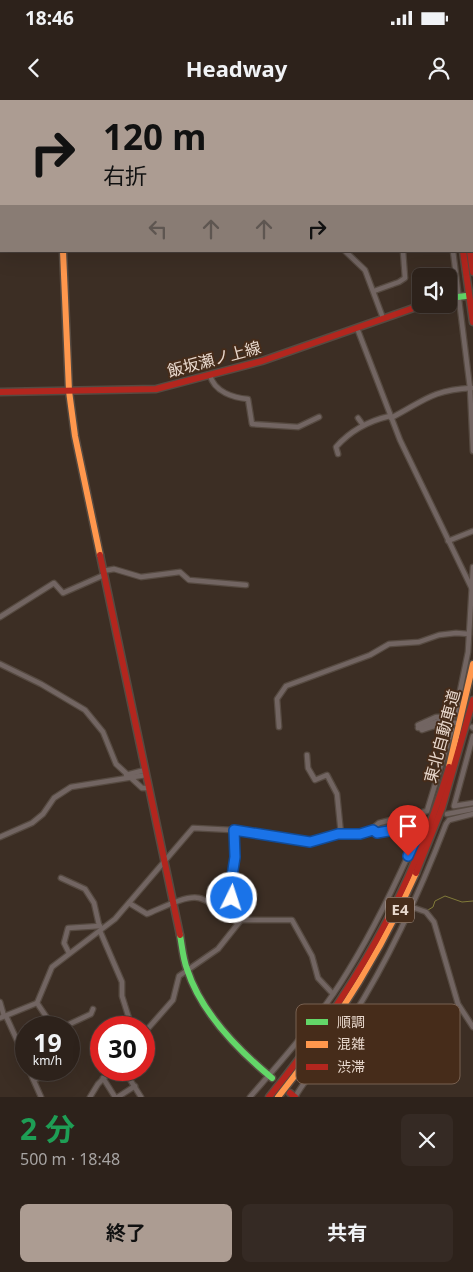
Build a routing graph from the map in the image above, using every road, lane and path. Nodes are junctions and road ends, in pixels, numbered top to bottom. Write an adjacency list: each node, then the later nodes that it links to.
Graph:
1 (63, 252): 17 (main road)
2 (347, 252): 8 (street)
3 (403, 252): 8 (street)
4 (453, 252): 9 (street)
5 (463, 252): 13 (main road)
6 (470, 252): 7 (main road)
7 (473, 272)
8 (374, 291): 12 (street)
9 (462, 296): 10 (main road); 16 (street)
10 (457, 297)
11 (412, 308): 12 (main road, 飯坂瀬ノ上線)
12 (383, 318): 14 (main road, 飯坂瀬ノ上線)
13 (473, 322)
14 (357, 328): 15 (main road, 飯坂瀬ノ上線); 20 (street)
15 (210, 375): 17 (main road, 飯坂瀬ノ上線); 19 (street)
16 (472, 388): 20 (street); 23 (street)
17 (70, 391): 18 (main road, 飯坂瀬ノ上線); 28 (main road)
18 (0, 392)
19 (319, 417)
20 (390, 417): 22 (street); 26 (street)
21 (358, 418): 22 (street)
22 (362, 425): 24 (street)
23 (473, 451)
24 (338, 454)
25 (473, 531): 26 (street)
26 (448, 541): 30 (street)
27 (473, 567): 30 (street)
28 (104, 573): 29 (street); 31 (street); 41 (main road)
29 (246, 585)
30 (472, 589): 32 (street)
31 (0, 617)
32 (469, 634): 37 (street); 38 (street)
33 (0, 664): 42 (street)
34 (473, 664): 68 (main road, 東北自動車道 / E4)
35 (473, 700): 69 (main road, 東北自動車道 / E4)
36 (456, 723): 38 (street)
37 (279, 727)
38 (418, 728): 50 (street)
39 (473, 736): 44 (street)
40 (307, 755): 51 (street)
41 (145, 773): 42 (street); 43 (main road)
42 (128, 776): 43 (street); 52 (street)
43 (148, 788): 53 (main road)
44 (473, 803)
45 (473, 808): 46 (street)
46 (447, 814)
47 (473, 814): 59 (street)
48 (409, 822): 50 (street)
49 (234, 830): 51 (street); 53 (street); 58 (street)
50 (373, 830): 51 (street); 64 (street)
51 (341, 834)
52 (0, 837)
53 (164, 863): 56 (main road); 57 (street)
54 (61, 878): 61 (street)
55 (254, 899): 58 (street)
56 (172, 903): 57 (street); 58 (street); 63 (main road)
57 (129, 904): 61 (street)
58 (232, 904): 60 (street)
59 (412, 907): 70 (street); 71 (street)
60 (240, 920): 63 (street); 64 (street)
61 (100, 928): 62 (street); 62 (street); 75 (street)
62 (69, 953): 66 (street)
63 (186, 969): 78 (street); 84 (main road)
64 (333, 994): 67 (street)
65 (0, 1002): 76 (street)
66 (37, 1003): 74 (street); 76 (street)
67 (325, 1004)
68 (338, 1004)
69 (348, 1004)
70 (360, 1004)
71 (458, 1004)
72 (460, 1007): 79 (street)
73 (93, 1009): 77 (street)
74 (46, 1016)
75 (128, 1016)
76 (3, 1017): 80 (street)
77 (80, 1019)
78 (155, 1020)
79 (473, 1027)
80 (15, 1039)
81 (296, 1043): 84 (street)
82 (296, 1064): 97 (main road, 東北自動車道 / E4)
83 (296, 1075): 98 (main road, 東北自動車道 / E4)
84 (271, 1076): 96 (street)
85 (34, 1081): 92 (street)
86 (101, 1081): 93 (street)
87 (105, 1081): 94 (street)
88 (132, 1081): 90 (street)
89 (303, 1084): 91 (street)
90 (135, 1086): 94 (street); 95 (street)
91 (294, 1096)
92 (41, 1097)
93 (90, 1097)
94 (117, 1097)
95 (141, 1097)
96 (250, 1097)
97 (267, 1097)
98 (278, 1097)

